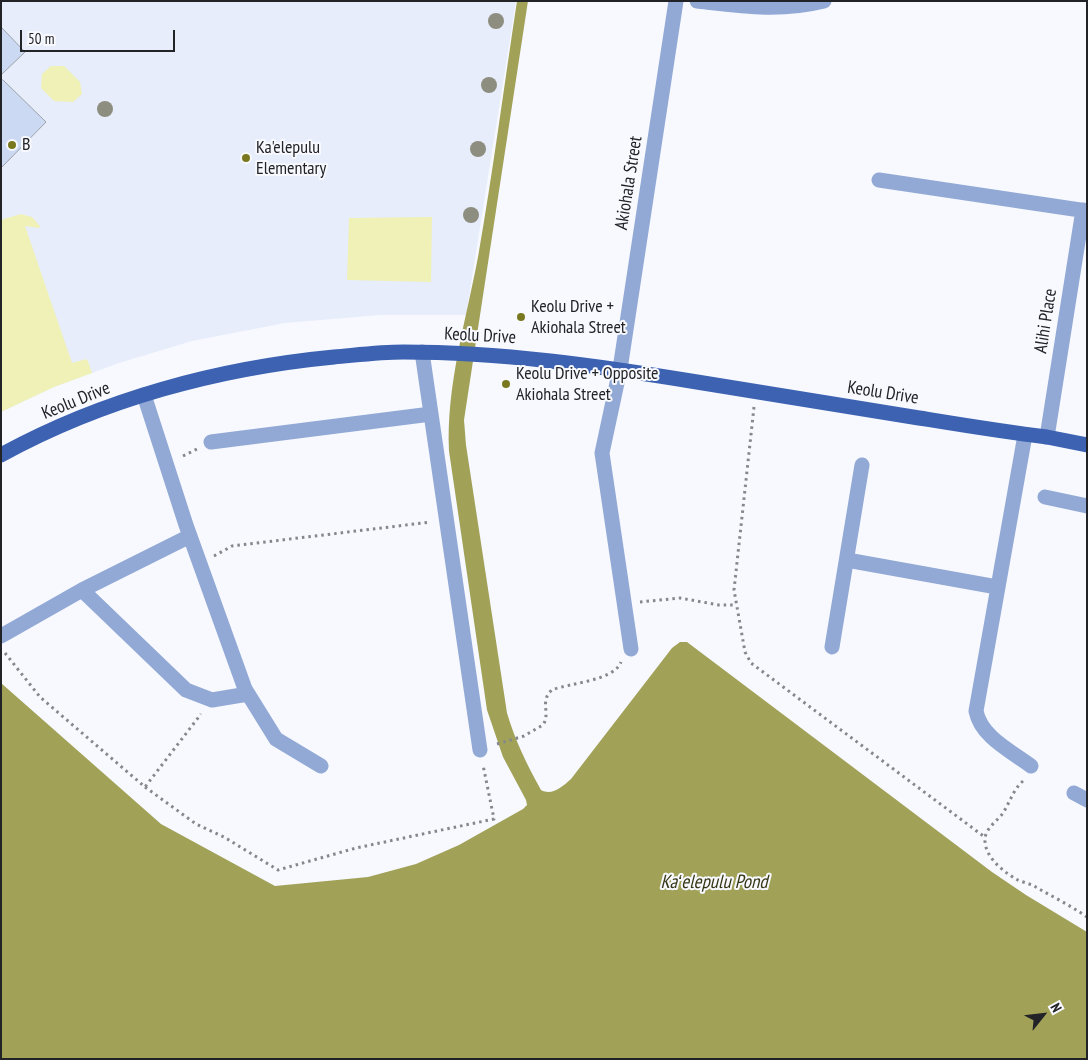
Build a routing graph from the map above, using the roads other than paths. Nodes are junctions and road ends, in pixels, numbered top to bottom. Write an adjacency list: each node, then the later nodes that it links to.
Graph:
1 (676, 1): 7 (street, Akiohala Street)
2 (697, 1): 3 (street)
3 (824, 1)
4 (879, 180): 5 (street, Alihi Place)
5 (1085, 211): 11 (street, Alihi Place)
6 (422, 352): 7 (main road, Keolu Drive); 8 (main road, Keolu Drive); 9 (street)
7 (620, 369): 10 (main road, Keolu Drive); 24 (street, Akiohala Street)
8 (144, 395): 14 (main road, Keolu Drive); 18 (street)
9 (431, 414): 12 (street); 26 (street)
10 (1025, 434): 11 (main road, Keolu Drive); 20 (street)
11 (1047, 437): 13 (main road, Keolu Drive)
12 (210, 442)
13 (1087, 445)
14 (1, 455)
15 (862, 466): 19 (street)
16 (1045, 497): 17 (street)
17 (1087, 506)
18 (190, 536): 21 (street); 25 (street)
19 (846, 560): 20 (street); 23 (street)
20 (997, 587): 28 (street)
21 (82, 590): 22 (street); 25 (street)
22 (1, 636)
23 (832, 646)
24 (631, 649)
25 (248, 694): 27 (street)
26 (486, 748)
27 (321, 766)
28 (1027, 773)

